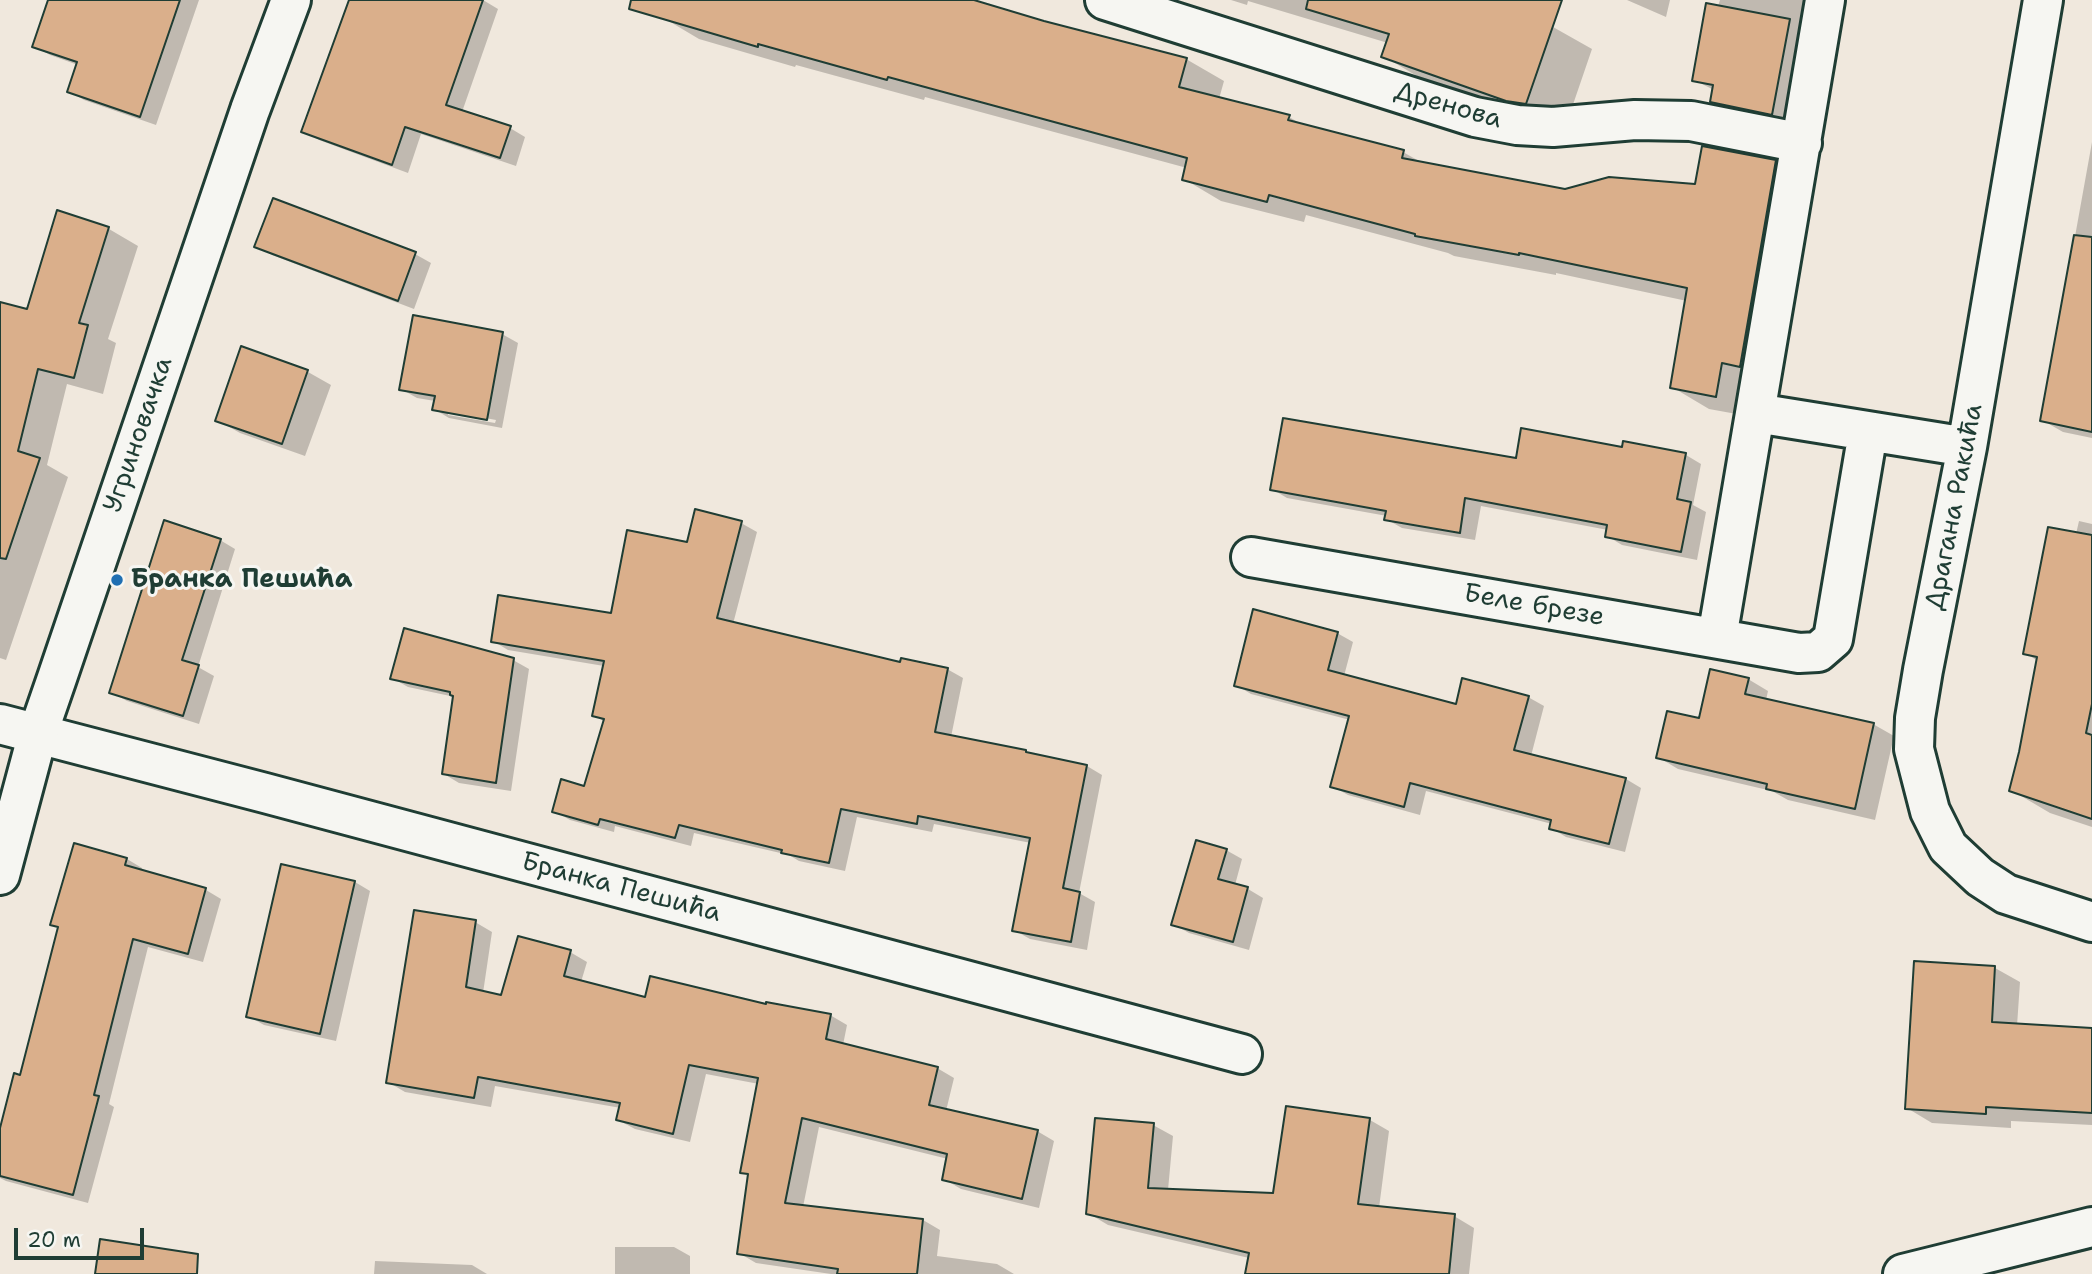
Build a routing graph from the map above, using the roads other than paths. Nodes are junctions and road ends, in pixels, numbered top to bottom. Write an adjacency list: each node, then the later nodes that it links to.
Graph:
1 (290, 0): 12 (street, Угриновачка)
2 (1105, 0): 5 (street, Дренова)
3 (1825, 0): 5 (street)
4 (2043, 0): 8 (street, Драгана Ракића)
5 (1801, 143): 6 (street)
6 (1756, 414): 7 (street); 10 (street)
7 (1868, 432): 8 (street); 10 (street, Беле брезе)
8 (1967, 447): 14 (street, Драгана Ракића)
9 (1251, 557): 10 (street, Беле брезе)
10 (1717, 638)
11 (0, 724): 12 (street, Бранка Пешића)
12 (38, 733): 13 (street, Угриновачка); 15 (street, Бранка Пешића)
13 (0, 875)
14 (2092, 922)
15 (1242, 1054)
16 (2092, 1227): 17 (street)
17 (1902, 1274)

